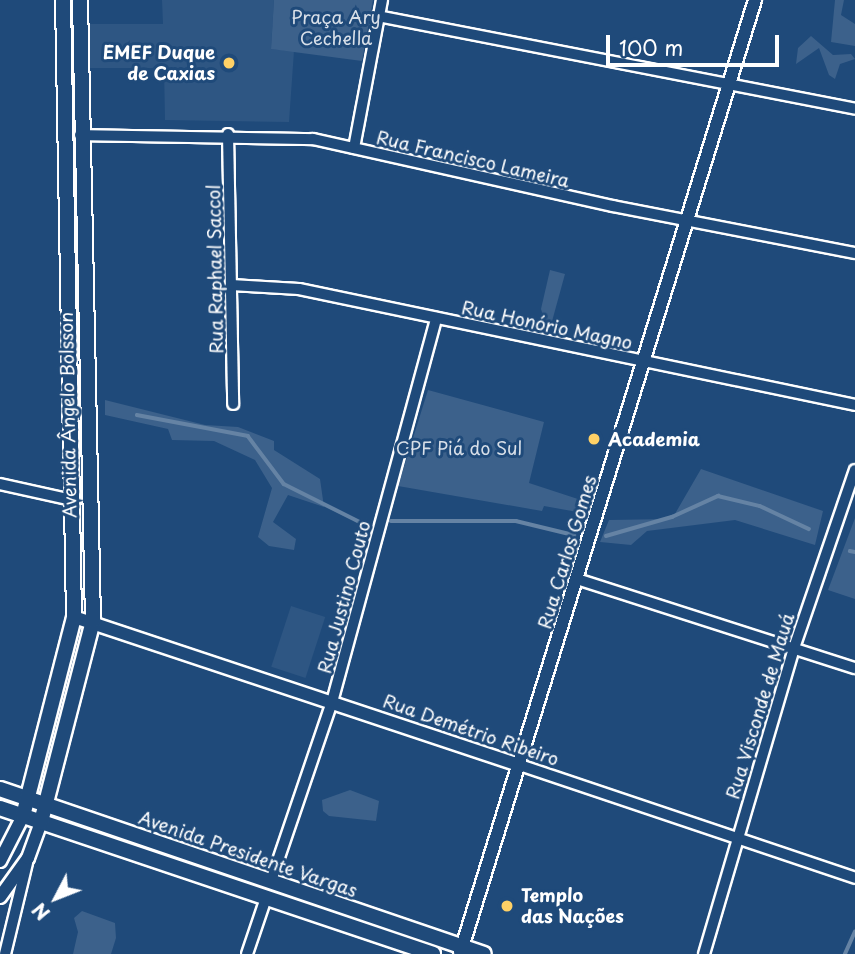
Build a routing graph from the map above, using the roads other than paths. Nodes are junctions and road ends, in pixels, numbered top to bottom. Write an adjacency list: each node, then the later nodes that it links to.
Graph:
1 (63, 0): 20 (main road, Avenida Ângelo Bolsson)
2 (80, 0): 8 (main road, Avenida Ângelo Bolsson)
3 (382, 0): 5 (street)
4 (755, 0): 6 (street, Rua Carlos Gomes)
5 (379, 16): 6 (street); 10 (street)
6 (730, 84): 7 (street); 11 (street, Rua Carlos Gomes)
7 (855, 109)
8 (80, 135): 9 (street, Rua Francisco Lameira); 23 (main road, Avenida Ângelo Bolsson)
9 (228, 135): 10 (street, Rua Francisco Lameira); 13 (street, Rua Raphael Saccol)
10 (355, 148): 11 (street, Rua Francisco Lameira)
11 (687, 221): 12 (street, Rua Francisco Lameira); 15 (street, Rua Carlos Gomes)
12 (855, 253)
13 (231, 285): 14 (street, Rua Honório Magno); 16 (street, Rua Raphael Saccol)
14 (436, 318): 15 (street, Rua Honório Magno); 26 (street, Rua Justino Couto)
15 (644, 361): 17 (street, Rua Honório Magno); 21 (street, Rua Carlos Gomes)
16 (233, 404)
17 (855, 405)
18 (855, 470): 24 (street, Rua Visconde de Mauá)
19 (0, 484): 20 (street)
20 (72, 500): 22 (main road, Avenida Ângelo Bolsson)
21 (577, 579): 24 (street); 27 (street, Rua Carlos Gomes)
22 (75, 617): 23 (street, Rua Demétrio Ribeiro); 29 (main road, Avenida Ângelo Bolsson)
23 (93, 621): 26 (street, Rua Demétrio Ribeiro); 30 (main road, Avenida Ângelo Bolsson)
24 (794, 648): 25 (street); 34 (street, Rua Visconde de Mauá)
25 (855, 667)
26 (332, 702): 27 (street, Rua Demétrio Ribeiro); 38 (street, Rua Justino Couto)
27 (520, 765): 34 (street, Rua Demétrio Ribeiro); 41 (street, Rua Carlos Gomes)
28 (0, 789): 29 (main road, Avenida Presidente Vargas)
29 (30, 799): 30 (main road, Avenida Presidente Vargas); 32 (main road, Avenida Ângelo Bolsson)
30 (47, 805): 33 (main road, Avenida Ângelo Bolsson); 38 (main road, Avenida Presidente Vargas)
31 (0, 808): 32 (main road, Avenida Presidente Vargas)
32 (23, 816): 33 (main road, Avenida Presidente Vargas); 36 (street)
33 (41, 822): 35 (street); 40 (main road, Avenida Presidente Vargas)
34 (736, 838): 37 (street, Rua Demétrio Ribeiro); 46 (street, Rua Visconde de Mauá)
35 (28, 858): 39 (street); 42 (street)
36 (0, 861)
37 (855, 878)
38 (271, 881): 41 (main road, Avenida Presidente Vargas)
39 (0, 897)
40 (266, 898): 43 (street); 44 (main road, Avenida Presidente Vargas)
41 (461, 950): 45 (main road, Avenida Presidente Vargas)
42 (5, 954)
43 (247, 954)
44 (433, 954)
45 (484, 954)
46 (704, 954)

